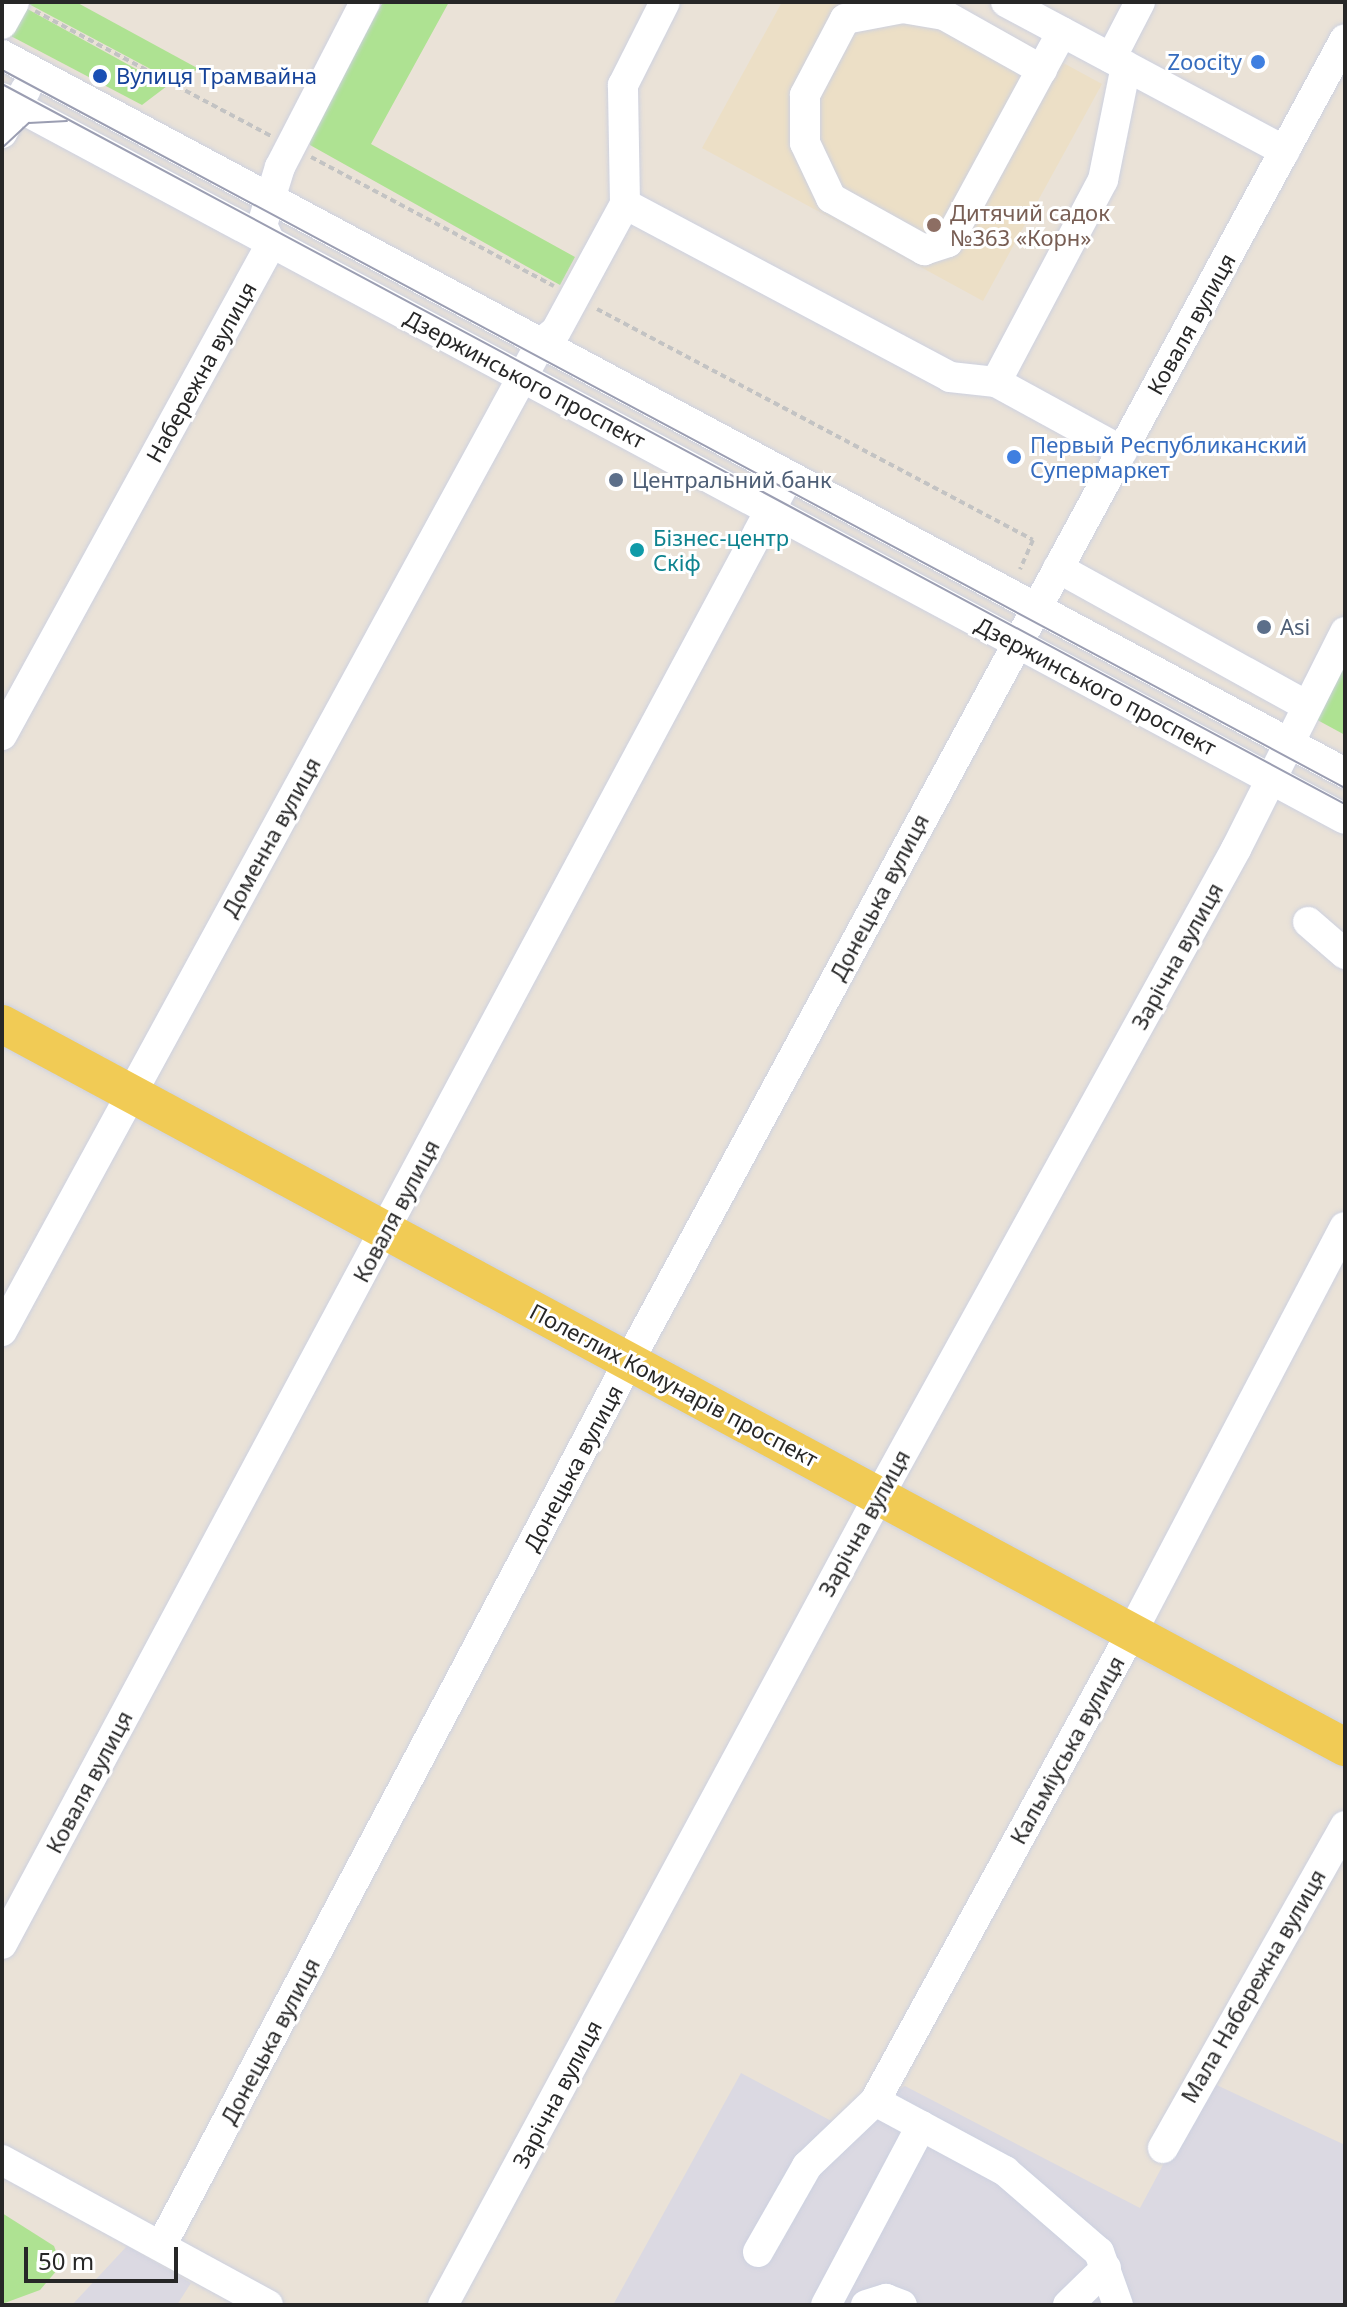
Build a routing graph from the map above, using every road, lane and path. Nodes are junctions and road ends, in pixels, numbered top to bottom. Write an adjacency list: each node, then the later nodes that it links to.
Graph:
1 (365, 2): 15 (street)
2 (665, 2): 18 (street)
3 (1006, 2): 7 (street)
4 (1140, 2): 10 (street)
5 (24, 6): 6 (street); 15 (path)
6 (2, 24)
7 (1062, 32): 10 (street); 11 (street)
8 (1345, 39): 16 (street, Коваля вулиця)
9 (2, 55): 12 (street, Дзержинського проспект)
10 (1118, 62): 16 (street); 23 (street)
11 (1042, 70): 11 (street)
12 (35, 73): 13 (street); 17 (street, Дзержинського проспект)
13 (9, 102): 14 (street); 19 (street, Дзержинського проспект)
14 (2, 133)
15 (291, 146): 17 (street); 20 (path)
16 (1285, 151): 24 (street, Коваля вулиця)
17 (272, 202): 19 (street); 21 (street, Дзержинського проспект)
18 (625, 204): 20 (street, Доменна вулиця); 23 (street)
19 (271, 244): 22 (street, Дзержинського проспект); 31 (street, Набережна вулиця)
20 (575, 297): 21 (street, Доменна вулиця); 27 (path)
21 (541, 343): 22 (street, Доменна вулиця); 25 (street, Дзержинського проспект)
22 (523, 378): 26 (street, Дзержинського проспект); 39 (street, Доменна вулиця)
23 (996, 382): 24 (street)
24 (1122, 451): 27 (street, Коваля вулиця)
25 (788, 477): 26 (street, Коваля вулиця); 27 (street, Дзержинського проспект)
26 (770, 510): 29 (street, Дзержинського проспект); 41 (street, Коваля вулиця)
27 (1047, 587): 29 (street, Донецька вулиця); 30 (street); 32 (street, Дзержинського проспект)
28 (1345, 632): 30 (street)
29 (1015, 644): 34 (street, Дзержинського проспект); 43 (street, Донецька вулиця)
30 (1305, 705): 32 (street)
31 (2, 735)
32 (1287, 743): 33 (street, Дзержинського проспект); 34 (street, Зарічна вулиця)
33 (1345, 773)
34 (1268, 778): 35 (street, Дзержинського проспект); 44 (street, Зарічна вулиця)
35 (1345, 819)
36 (1308, 922): 37 (street)
37 (1345, 954)
38 (2, 1024): 39 (main road, Полеглих Комунарів проспект)
39 (131, 1094): 41 (main road, Полеглих Комунарів проспект); 42 (street, Доменна вулиця)
40 (1345, 1227): 45 (street, Кальміуська вулиця)
41 (385, 1231): 43 (main road, Полеглих Комунарів проспект); 48 (street, Коваля вулиця)
42 (2, 1331)
43 (629, 1361): 44 (main road, Полеглих Комунарів проспект); 53 (street, Донецька вулиця)
44 (880, 1494): 45 (main road, Полеглих Комунарів проспект); 57 (street, Зарічна вулиця)
45 (1133, 1630): 46 (main road, Полеглих Комунарів проспект); 49 (street, Кальміуська вулиця)
46 (1345, 1747)
47 (1345, 1826): 51 (street, Мала Набережна вулиця)
48 (2, 1944)
49 (875, 2101): 50 (street); 54 (street, Кальміуська вулиця)
50 (921, 2126): 55 (street); 58 (street)
51 (1163, 2148)
52 (2, 2160): 53 (street)
53 (161, 2246): 56 (street)
54 (758, 2252)
55 (1106, 2268): 61 (street); 62 (street); 63 (street)
56 (268, 2305)
57 (443, 2305)
58 (826, 2305)
59 (866, 2305): 60 (street)
60 (902, 2305)
61 (1068, 2305)
62 (1092, 2305)
63 (1118, 2305)

